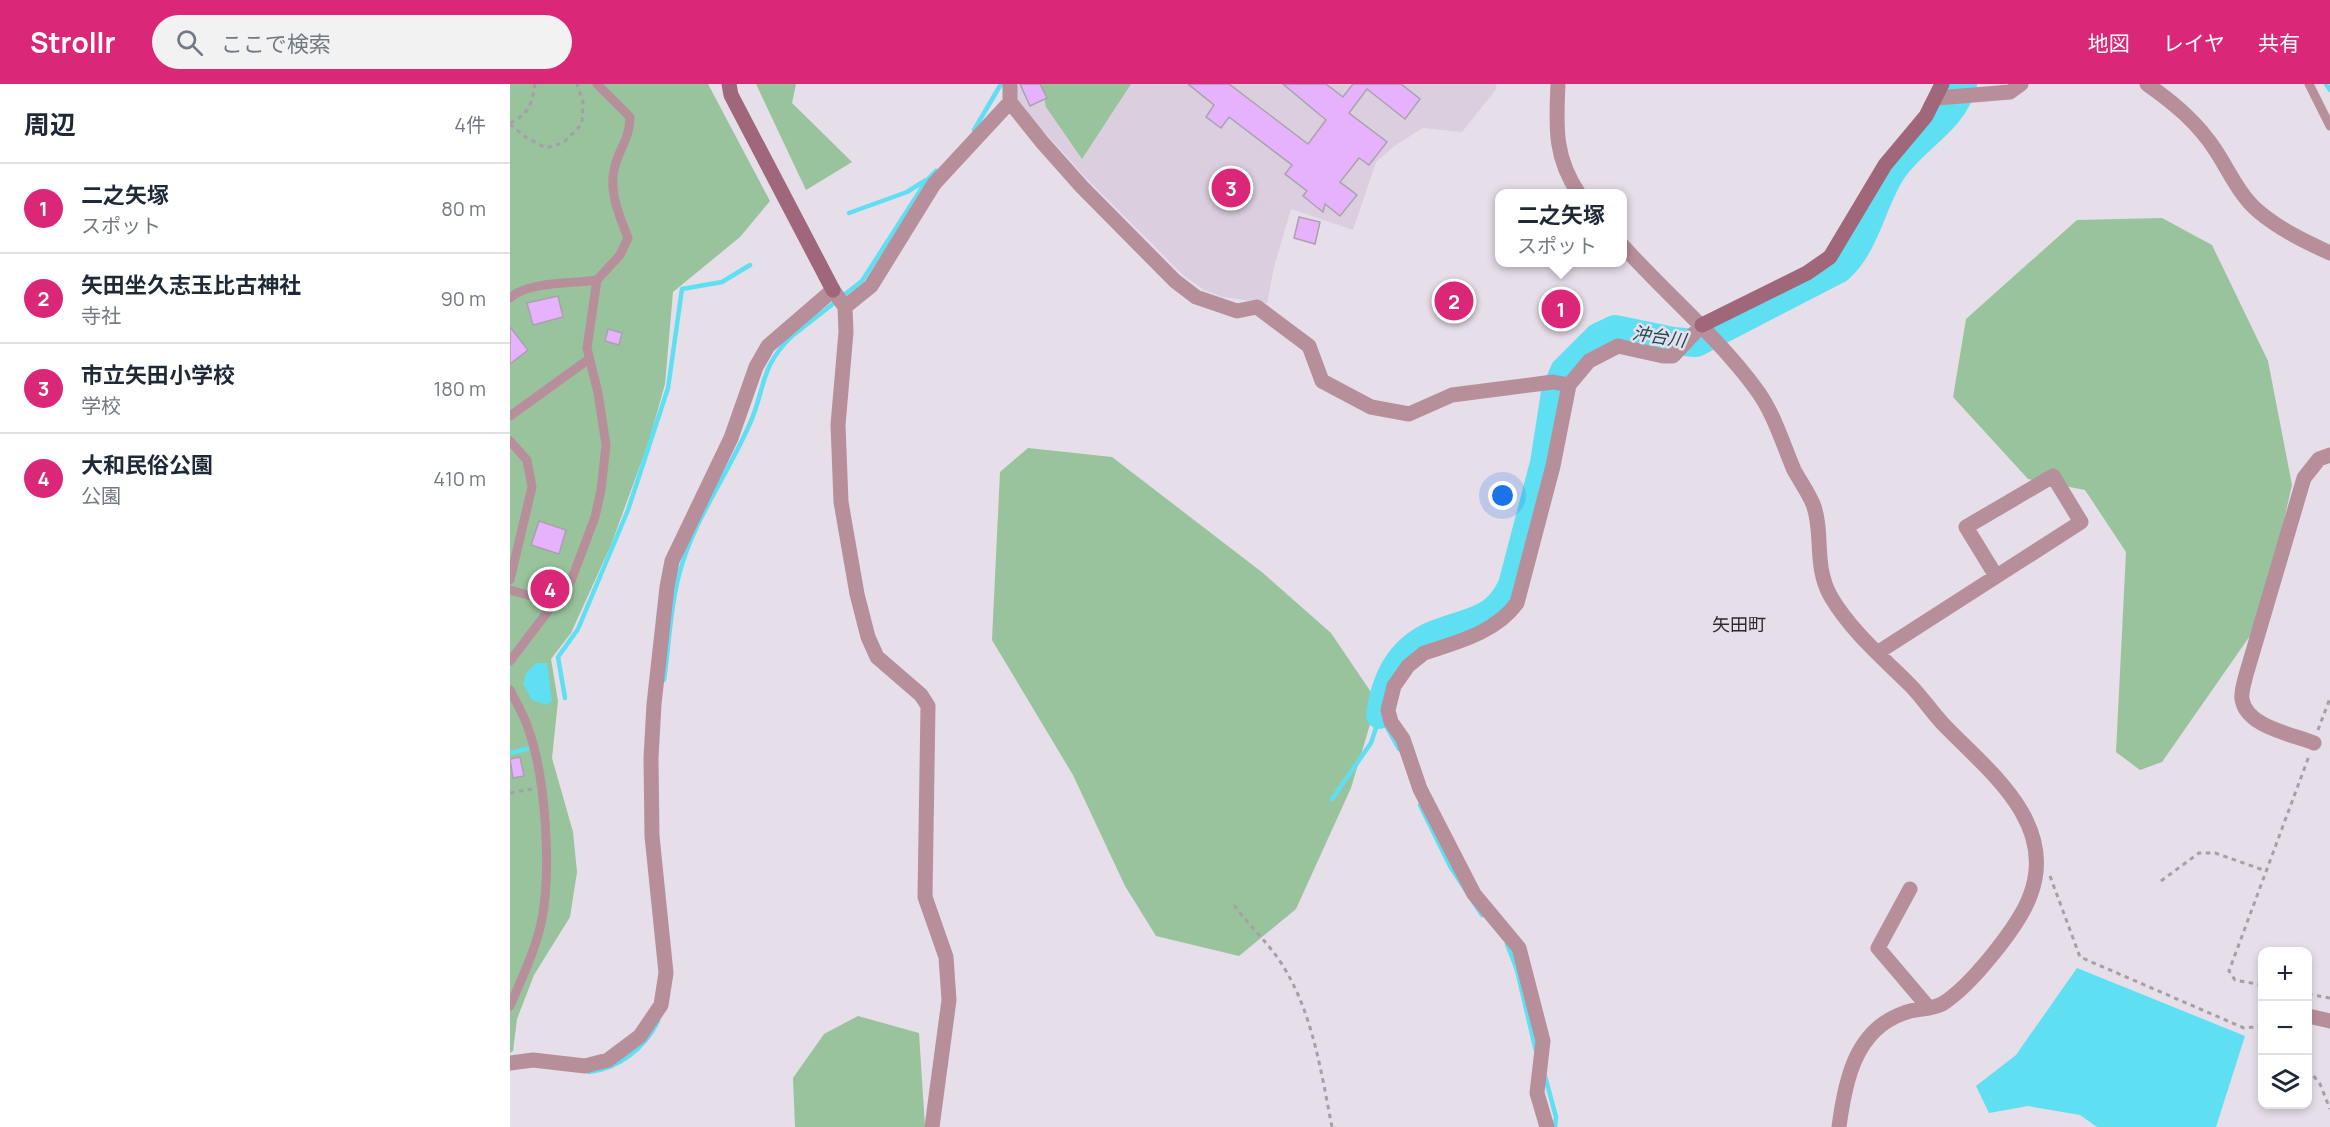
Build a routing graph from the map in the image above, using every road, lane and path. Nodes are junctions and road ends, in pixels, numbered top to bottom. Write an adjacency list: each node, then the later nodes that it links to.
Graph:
1 (535, 84): 12 (path)
2 (577, 84): 12 (path)
3 (597, 84): 17 (lane)
4 (729, 84): 18 (street)
5 (1010, 84): 11 (street)
6 (1558, 84): 14 (street)
7 (2021, 84): 10 (street)
8 (2147, 84): 16 (street)
9 (2309, 84): 13 (lane)
10 (1940, 91): 21 (street)
11 (1010, 102): 20 (street); 23 (street)
12 (510, 123)
13 (2330, 126)
14 (1576, 189)
15 (1627, 249): 21 (street)
16 (2330, 253)
17 (597, 280): 19 (lane); 22 (lane)
18 (832, 290): 20 (street); 51 (street)
19 (510, 298)
20 (845, 307): 54 (street)
21 (1707, 332): 23 (street); 31 (street)
22 (589, 360): 24 (lane); 30 (lane)
23 (1561, 383): 56 (street)
24 (510, 416)
25 (510, 441): 28 (lane)
26 (2330, 455): 35 (street)
27 (1996, 576): 27 (street); 31 (street)
28 (510, 580)
29 (510, 590): 30 (lane)
30 (556, 603): 32 (lane)
31 (1877, 653): 47 (street)
32 (510, 661)
33 (510, 690): 36 (lane)
34 (2330, 698): 35 (path)
35 (2314, 743): 39 (path)
36 (540, 787): 37 (path); 46 (lane)
37 (510, 793)
38 (2048, 870): 50 (path)
39 (2266, 871): 40 (path); 43 (path)
40 (2161, 882)
41 (1910, 889): 47 (street)
42 (1234, 905): 55 (path)
43 (2258, 985)
44 (2312, 995): 45 (path)
45 (2330, 998)
46 (510, 1006)
47 (1929, 1008): 57 (street)
48 (2312, 1017): 49 (street)
49 (2330, 1022)
50 (2258, 1026)
51 (510, 1063)
52 (2312, 1075): 53 (path)
53 (2330, 1109)
54 (932, 1127)
55 (1332, 1127)
56 (1547, 1127)
57 (1839, 1127)

